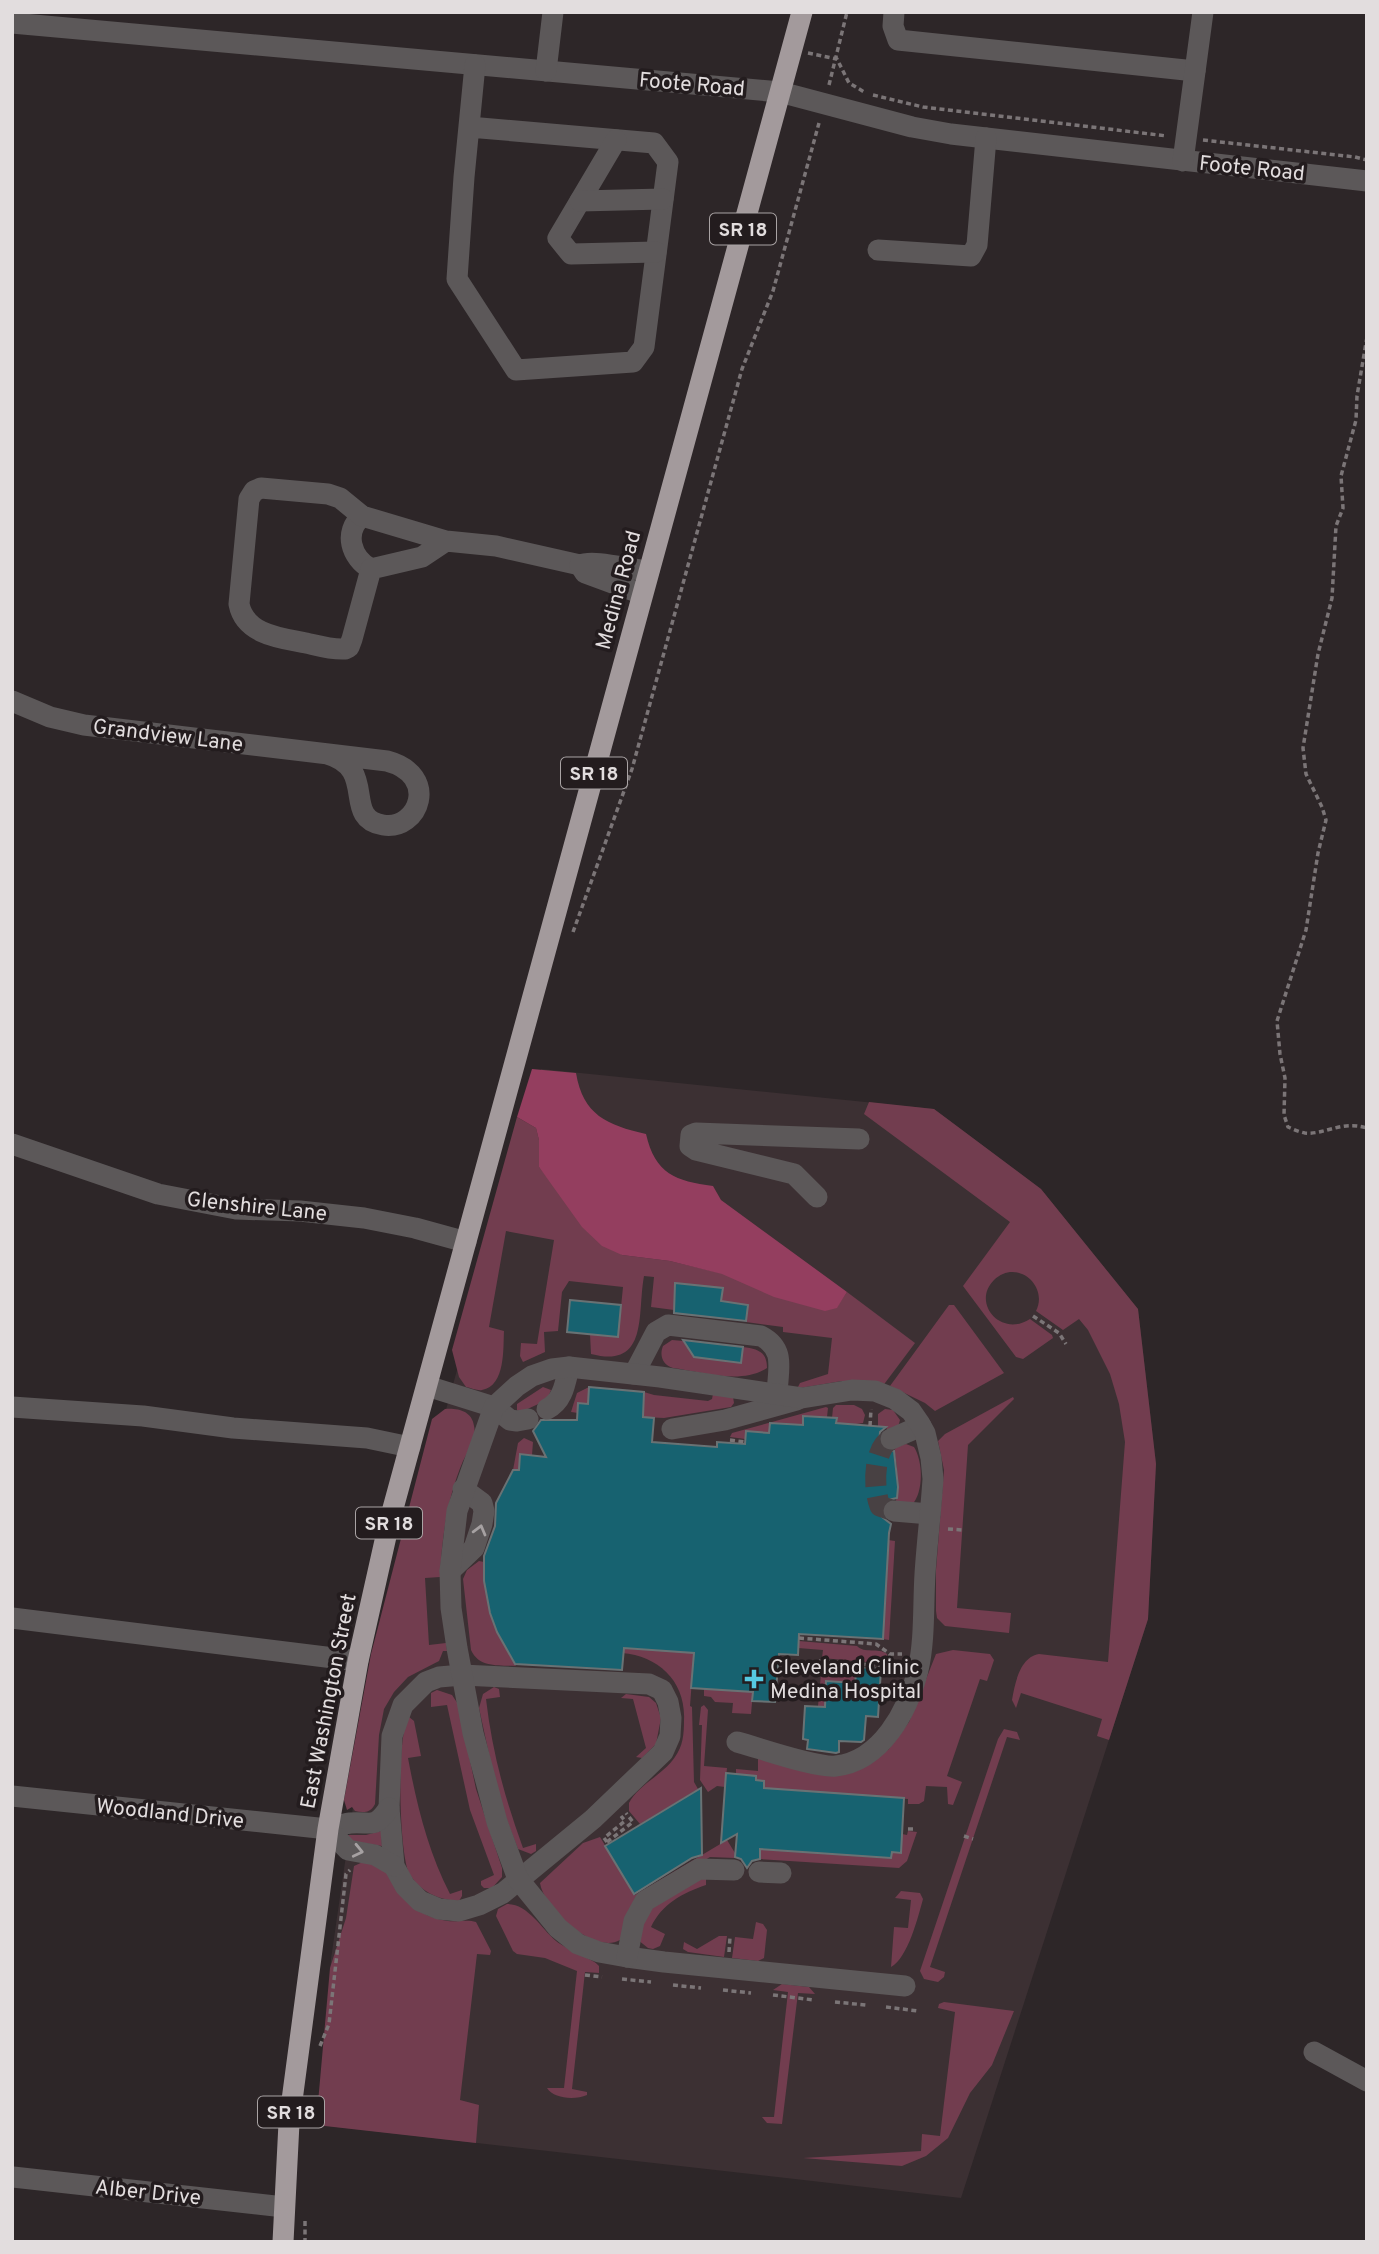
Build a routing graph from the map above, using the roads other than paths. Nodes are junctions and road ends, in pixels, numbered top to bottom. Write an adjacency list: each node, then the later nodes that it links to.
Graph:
1 (553, 12): 7 (street)
2 (802, 12): 9 (highway, Medina Road / SR 18)
3 (894, 12): 8 (street)
4 (1203, 12): 8 (street)
5 (12, 23): 6 (street, Foote Road)
6 (475, 65): 7 (street, Foote Road); 10 (street)
7 (546, 71): 9 (street, Foote Road)
8 (1195, 71): 13 (street)
9 (780, 92): 11 (street, Foote Road); 23 (highway, Medina Road / SR 18)
10 (469, 127): 12 (street); 18 (street)
11 (986, 138): 13 (street, Foote Road); 17 (street)
12 (616, 140): 15 (street); 16 (street)
13 (1183, 160): 14 (street, Foote Road)
14 (1367, 181)
15 (663, 199): 16 (street); 18 (street)
16 (580, 201): 18 (street)
17 (878, 250)
18 (656, 252)
19 (362, 516): 20 (street); 22 (street); 22 (street)
20 (446, 541): 21 (street); 22 (street)
21 (580, 565): 23 (street); 24 (street)
22 (371, 569)
23 (649, 571): 24 (highway, Medina Road / SR 18)
24 (642, 594): 29 (highway, Medina Road / SR 18)
25 (12, 701): 26 (street, Grandview Lane)
26 (327, 754): 26 (street, Grandview Lane)
27 (859, 1139): 30 (street)
28 (12, 1144): 31 (street, Glenshire Lane)
29 (482, 1181): 31 (highway, East Washington Street / SR 18)
30 (817, 1197)
31 (466, 1242): 34 (highway, East Washington Street / SR 18)
32 (569, 1367): 33 (street); 38 (street); 39 (street)
33 (634, 1374): 35 (street); 35 (street)
34 (426, 1387): 38 (street); 44 (highway, East Washington Street / SR 18)
35 (778, 1394): 36 (street)
36 (802, 1398): 41 (street); 42 (street)
37 (12, 1407): 44 (street)
38 (494, 1407): 40 (street); 49 (street)
39 (547, 1409)
40 (528, 1419)
41 (921, 1426): 43 (street); 46 (street)
42 (672, 1429)
43 (891, 1439)
44 (410, 1447): 48 (highway, East Washington Street / SR 18)
45 (894, 1511): 46 (street)
46 (934, 1522): 50 (street)
47 (12, 1618): 48 (street)
48 (358, 1661): 53 (highway, East Washington Street / SR 18)
49 (462, 1675): 52 (street); 58 (street); 58 (street)
50 (737, 1742)
51 (12, 1796): 53 (street, Woodland Drive)
52 (390, 1808): 53 (street, Woodland Drive); 54 (street)
53 (328, 1829): 54 (street, one-way to 54); 64 (highway, East Washington Street / SR 18)
54 (394, 1866): 58 (street)
55 (734, 1870): 59 (street)
56 (759, 1872): 57 (street)
57 (781, 1873)
58 (519, 1879): 59 (street)
59 (627, 1957): 60 (street)
60 (905, 1986)
61 (1314, 2052): 62 (street)
62 (1367, 2081)
63 (13, 2177): 64 (street, Alber Drive)
64 (284, 2207): 65 (highway, East Washington Street / SR 18)
65 (283, 2242)

